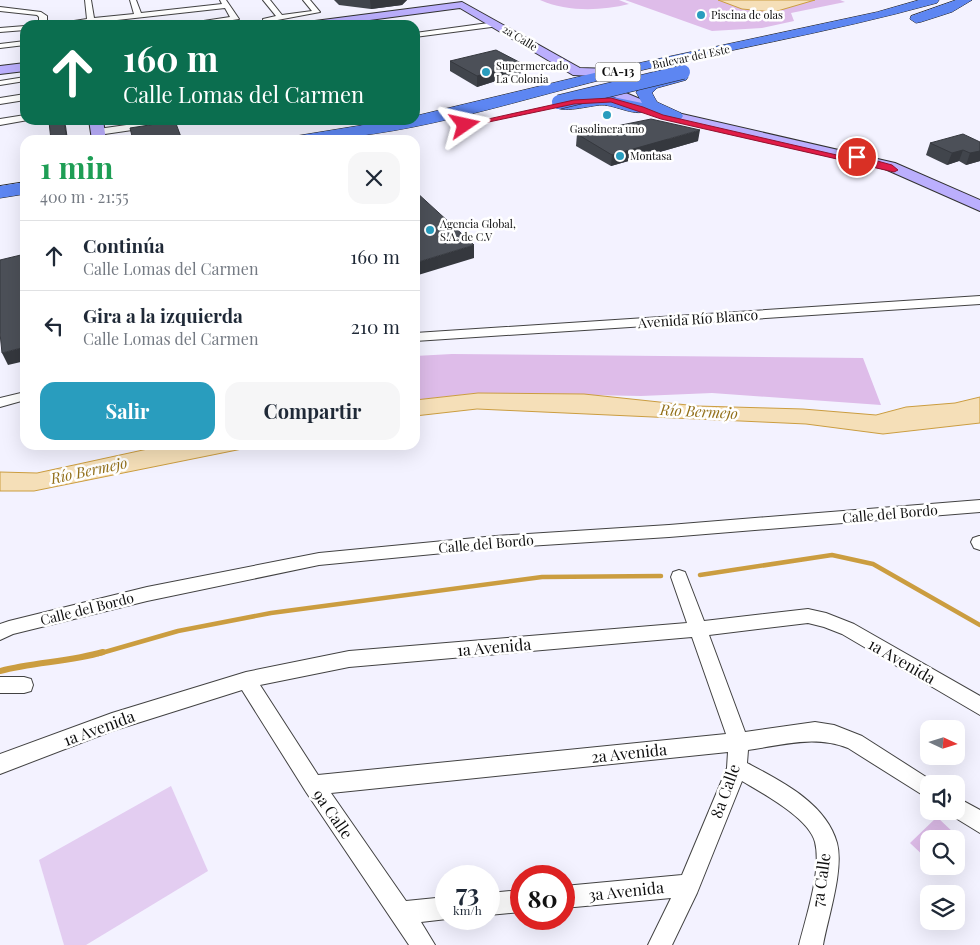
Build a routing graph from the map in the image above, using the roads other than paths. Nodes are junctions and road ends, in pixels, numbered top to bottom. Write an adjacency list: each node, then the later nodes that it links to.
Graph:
1 (88, 0): 15 (street)
2 (133, 0): 12 (street)
3 (179, 0): 11 (street)
4 (266, 0): 13 (street)
5 (306, 0): 13 (street)
6 (933, 0): 33 (highway, Bulevar del Este / CA-13)
7 (966, 0): 22 (highway, Bulevar del Este)
8 (225, 3): 11 (street); 17 (street)
9 (466, 8): 19 (street); 20 (street); 21 (street, 2a Calle)
10 (0, 9): 14 (street)
11 (183, 10): 12 (street)
12 (138, 16): 16 (street)
13 (280, 17): 18 (street)
14 (43, 20)
15 (91, 20)
16 (100, 20)
17 (225, 20)
18 (267, 20)
19 (354, 20)
20 (385, 20)
21 (492, 25): 26 (street); 35 (street, 2a Calle)
22 (882, 27): 25 (highway); 30 (highway, Bulevar del Este)
23 (20, 28): 24 (street)
24 (0, 30)
25 (866, 33)
26 (420, 34)
27 (20, 44): 28 (street)
28 (0, 46)
29 (20, 61): 31 (street)
30 (721, 63)
31 (0, 64)
32 (20, 68): 34 (street)
33 (685, 69): 37 (highway, Bulevar del Este / CA-13); 39 (highway); 54 (highway, Bulevar del Este / CA-13, bridge)
34 (0, 70)
35 (574, 78): 37 (highway, Bulevar del Este / CA-13); 44 (highway, Bulevar del Este / CA-13)
36 (20, 80): 38 (street)
37 (610, 81): 39 (highway); 43 (street); 44 (highway); 45 (street)
38 (0, 82)
39 (647, 88): 45 (highway)
40 (20, 98): 41 (street)
41 (0, 101)
42 (544, 108): 43 (highway)
43 (641, 108): 56 (street)
44 (434, 116): 47 (highway, Bulevar del Este / CA-13)
45 (675, 116): 56 (street)
46 (20, 119): 48 (street)
47 (420, 119)
48 (0, 122)
49 (471, 124): 55 (highway)
50 (143, 125): 52 (street)
51 (384, 125): 53 (highway, Bulevar del Este / CA-13)
52 (98, 131)
53 (330, 135)
54 (394, 135)
55 (410, 135)
56 (894, 170): 61 (street)
57 (20, 180): 58 (highway)
58 (0, 182)
59 (20, 189): 60 (highway)
60 (0, 192)
61 (980, 206)
62 (980, 300): 63 (street, Avenida Río Blanco)
63 (420, 337)
64 (20, 397): 65 (street)
65 (0, 403)
66 (980, 506): 69 (street, Calle del Bordo)
67 (679, 577): 68 (street, 8a Calle)
68 (698, 629): 70 (street, 1a Avenida); 73 (street, 1a Avenida); 74 (street, 8a Calle)
69 (0, 633)
70 (246, 680): 75 (street, 1a Avenida); 78 (street, 9a Calle)
71 (0, 685): 72 (street)
72 (24, 685)
73 (980, 706)
74 (739, 742): 76 (street, 8a Calle); 77 (street, 2a Avenida); 78 (street, 2a Avenida)
75 (0, 764)
76 (737, 768): 81 (street, 8a Calle); 87 (street, 7a Calle)
77 (920, 783)
78 (313, 786): 84 (street, 9a Calle)
79 (965, 813): 80 (street)
80 (980, 822)
81 (689, 884): 82 (street, 3a Avenida); 86 (street, 8a Calle)
82 (575, 896)
83 (435, 909): 84 (street)
84 (402, 913): 85 (street, 9a Calle)
85 (423, 945)
86 (660, 945)
87 (811, 945)

